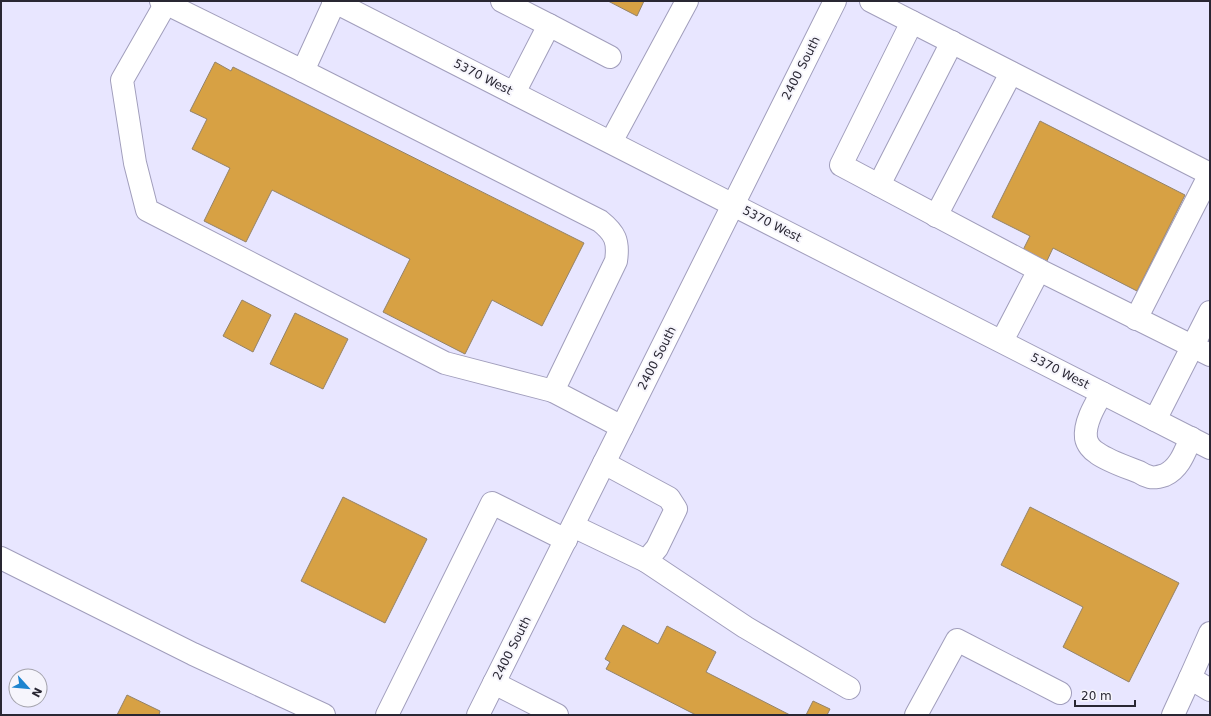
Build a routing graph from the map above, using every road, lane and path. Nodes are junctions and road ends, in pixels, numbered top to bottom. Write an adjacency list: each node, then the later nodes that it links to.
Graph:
1 (334, 1): 11 (street); 13 (street, 5370 West)
2 (502, 1): 8 (street)
3 (687, 1): 14 (street)
4 (835, 1): 17 (street, 2400 South)
5 (871, 1): 7 (street)
6 (163, 2): 11 (street); 24 (street)
7 (912, 22): 9 (street); 16 (street)
8 (549, 25): 10 (street); 13 (street)
9 (952, 42): 12 (street); 16 (street)
10 (610, 57)
11 (303, 71): 24 (street)
12 (1011, 73): 15 (street); 18 (street)
13 (514, 93): 14 (street, 5370 West)
14 (611, 142): 17 (street, 5370 West)
15 (1210, 174): 21 (street)
16 (879, 185): 18 (street)
17 (733, 205): 22 (street, 5370 West); 27 (street, 2400 South)
18 (936, 216): 19 (street)
19 (1039, 270): 21 (street); 22 (street)
20 (1210, 312): 23 (street)
21 (1136, 319): 23 (street)
22 (1002, 342): 25 (street, 5370 West)
23 (1202, 351): 26 (street)
24 (553, 391): 27 (street)
25 (1102, 393): 26 (street, 5370 West); 28 (street)
26 (1155, 420): 28 (street, 5370 West)
27 (622, 427): 29 (street, 2400 South)
28 (1201, 443)
29 (604, 463): 30 (street, 2400 South); 32 (street)
30 (569, 533): 32 (street); 35 (street, 2400 South); 40 (street)
31 (1, 558): 39 (street)
32 (646, 561): 36 (street)
33 (1210, 633): 34 (street)
34 (1190, 678): 37 (street); 44 (street)
35 (494, 683): 41 (street, 2400 South); 42 (street)
36 (849, 688)
37 (1210, 690)
38 (1060, 693): 43 (street)
39 (324, 715)
40 (387, 715)
41 (478, 715)
42 (557, 715)
43 (916, 715)
44 (1173, 715)

